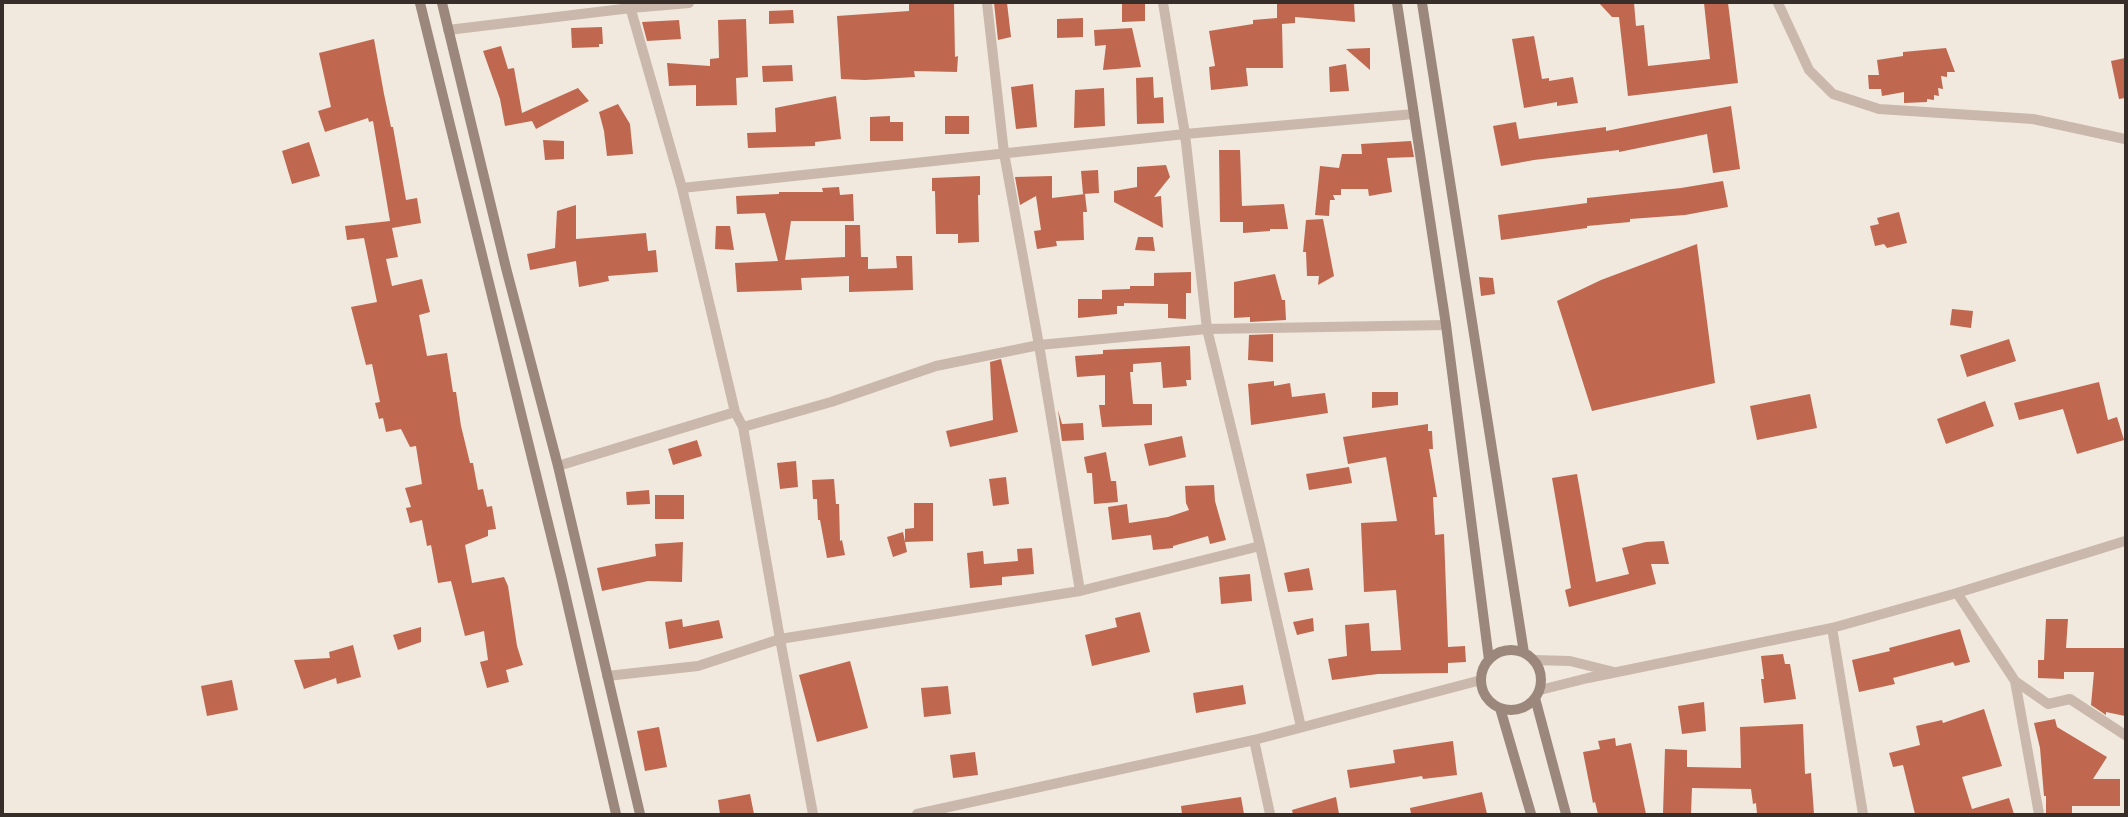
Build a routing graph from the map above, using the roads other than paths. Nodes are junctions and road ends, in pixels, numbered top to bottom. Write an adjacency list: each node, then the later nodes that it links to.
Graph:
1 (420, 3): 40 (main road)
2 (442, 3): 10 (main road)
3 (689, 3): 9 (street)
4 (987, 3): 14 (street)
5 (1163, 3): 12 (street)
6 (1397, 3): 11 (main road)
7 (1422, 3): 28 (main road)
8 (1778, 3): 13 (street)
9 (630, 5): 10 (street); 15 (street)
10 (448, 30): 21 (main road)
11 (1414, 114): 12 (street); 16 (main road)
12 (1185, 134): 14 (street); 17 (street)
13 (2125, 139)
14 (1004, 153): 15 (street); 18 (street)
15 (682, 188): 19 (street)
16 (1446, 324): 17 (street); 29 (main road)
17 (1207, 329): 18 (street); 23 (street)
18 (1039, 345): 20 (street); 24 (street)
19 (735, 412): 20 (street); 21 (street)
20 (743, 427): 27 (street)
21 (558, 466): 32 (main road)
22 (2125, 541): 25 (street)
23 (1260, 546): 24 (street); 37 (street)
24 (1080, 591): 27 (street)
25 (1957, 593): 26 (street); 34 (street)
26 (1832, 628): 31 (street); 47 (street)
27 (780, 639): 32 (street); 42 (street)
28 (1524, 654): 29 (main road); 30 (main road)
29 (1489, 660): 33 (main road)
30 (1533, 660): 31 (street); 35 (main road)
31 (1618, 673): 35 (street)
32 (607, 676): 41 (main road)
33 (1481, 680): 36 (main road); 37 (street)
34 (2015, 681): 38 (street); 48 (street)
35 (1537, 694): 36 (main road); 46 (main road)
36 (1500, 708): 45 (main road)
37 (1302, 727): 39 (street)
38 (2125, 735)
39 (1254, 740): 43 (street); 44 (street)
40 (616, 814)
41 (640, 814)
42 (813, 814)
43 (917, 814)
44 (1270, 814)
45 (1531, 814)
46 (1566, 814)
47 (1864, 814)
48 (2039, 814)

